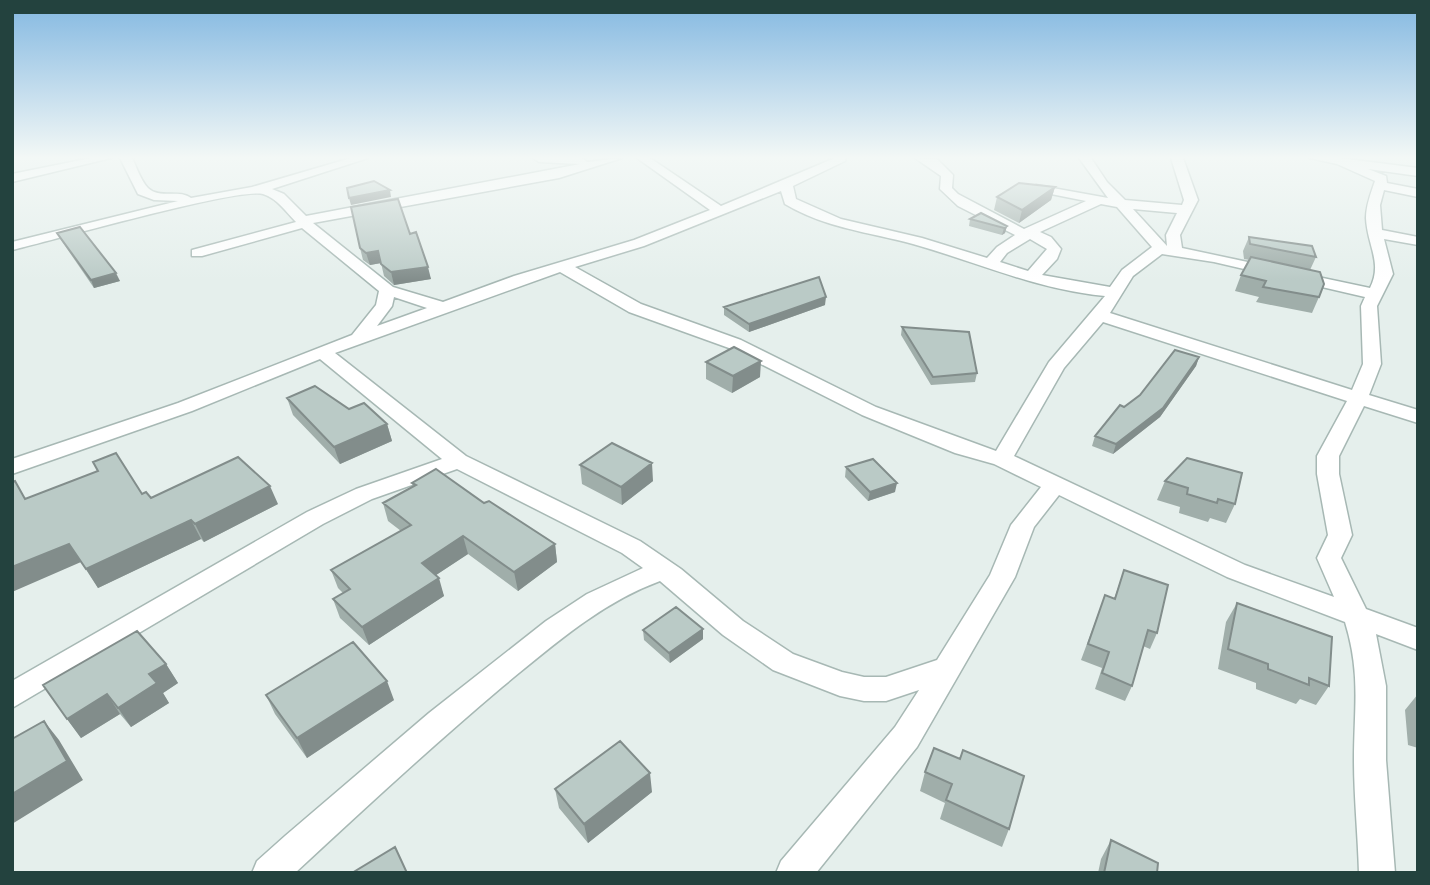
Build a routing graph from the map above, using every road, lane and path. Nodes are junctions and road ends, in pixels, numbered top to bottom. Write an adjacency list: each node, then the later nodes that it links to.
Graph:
1 (201, 199): 24 (street)
2 (281, 199): 20 (street)
3 (425, 199): 20 (street)
4 (698, 199): 19 (street)
5 (748, 199): 15 (street)
6 (760, 199): 15 (street)
7 (765, 199): 16 (street)
8 (792, 199): 16 (street)
9 (957, 199): 22 (street)
10 (1096, 199): 14 (street)
11 (1116, 199): 17 (street)
12 (1191, 199): 18 (street)
13 (1375, 199): 21 (street)
14 (1100, 200): 17 (street); 22 (street)
15 (744, 201): 19 (street)
16 (793, 203): 27 (street)
17 (1120, 204): 18 (street); 25 (street)
18 (1186, 210): 25 (street)
19 (721, 211): 28 (street)
20 (304, 222): 26 (street); 31 (street)
21 (1376, 233): 23 (street); 33 (street)
22 (1027, 234): 27 (street); 29 (street)
23 (1418, 241)
24 (12, 246)
25 (1167, 249): 32 (street); 33 (street)
26 (197, 253)
27 (990, 264): 29 (street)
28 (563, 267): 34 (street); 40 (street)
29 (1033, 275): 30 (street)
30 (1079, 289): 32 (street); 35 (street)
31 (387, 290): 34 (street); 36 (street)
32 (1115, 292): 35 (street)
33 (1376, 294): 38 (street)
34 (442, 307): 36 (street)
35 (1102, 312): 38 (street); 40 (street)
36 (357, 340): 37 (street)
37 (322, 352): 41 (street); 42 (street)
38 (1358, 399): 39 (street); 45 (street)
39 (1418, 417)
40 (1002, 459): 43 (street)
41 (458, 461): 44 (street); 48 (street)
42 (12, 467)
43 (1054, 486): 45 (street); 47 (street)
44 (663, 570): 47 (street); 49 (street)
45 (1356, 616): 46 (street); 51 (street)
46 (1418, 639)
47 (944, 669): 50 (street)
48 (12, 696)
49 (269, 873)
50 (793, 873)
51 (1377, 873)

